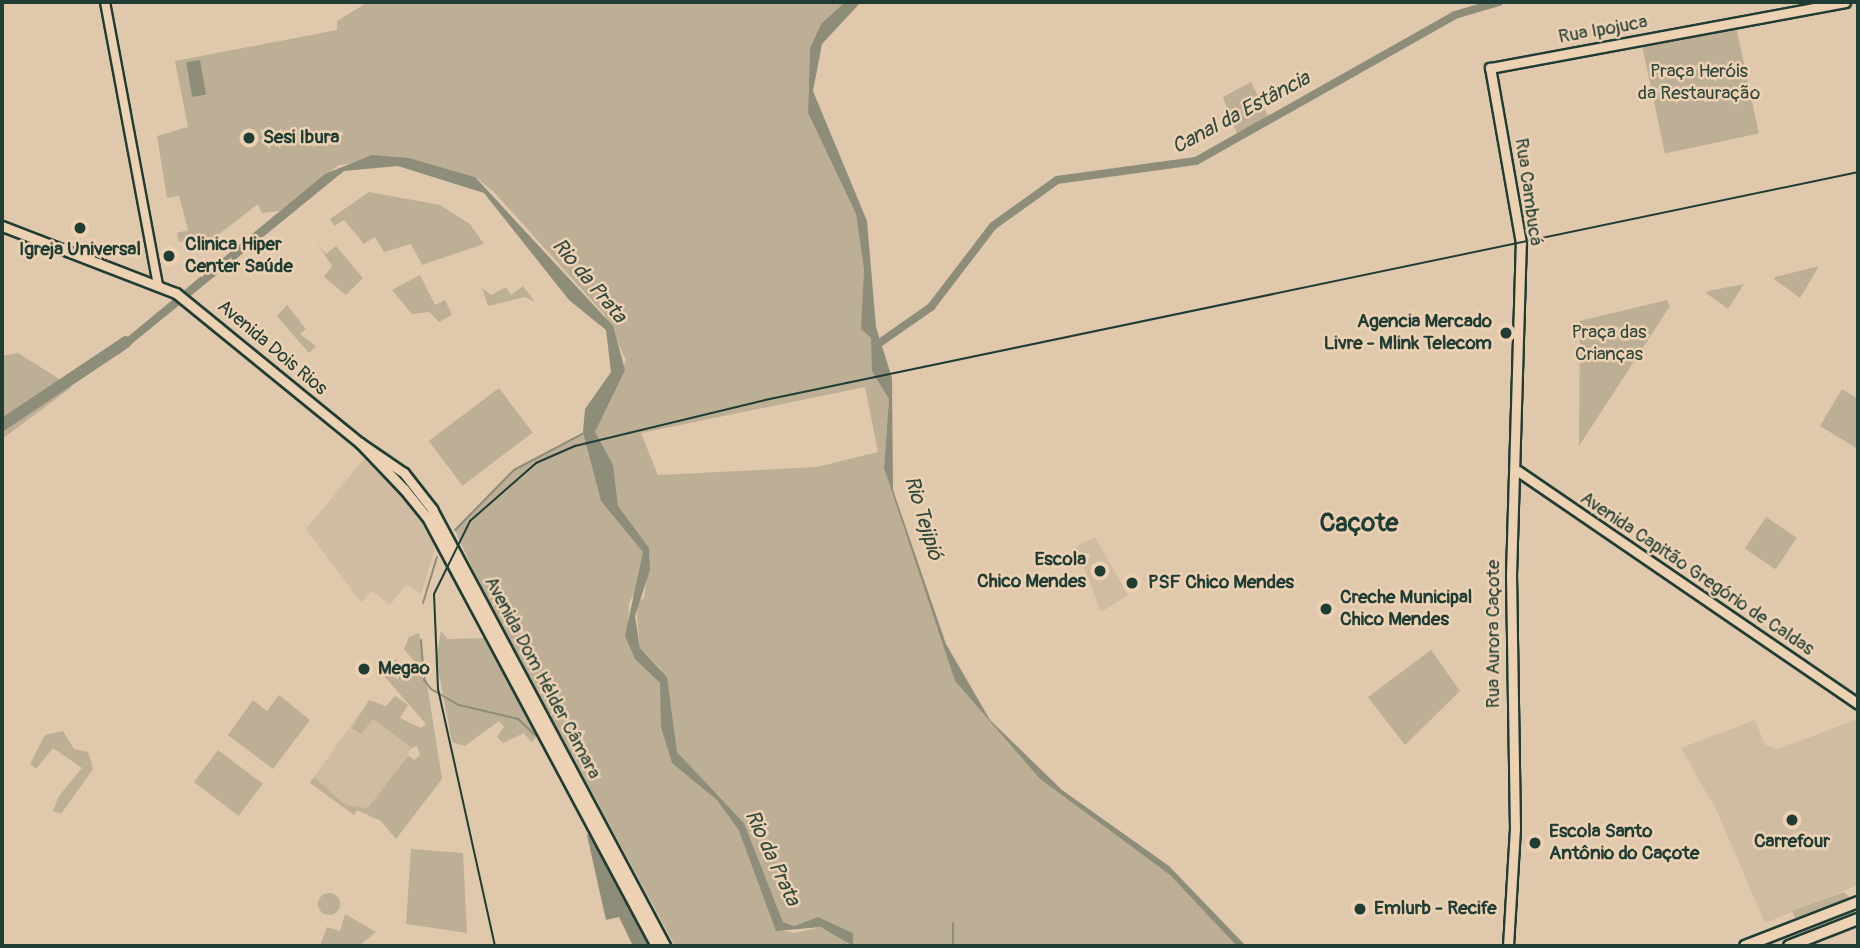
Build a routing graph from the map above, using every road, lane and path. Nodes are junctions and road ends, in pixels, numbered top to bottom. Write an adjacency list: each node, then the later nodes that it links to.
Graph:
1 (105, 2): 5 (street)
2 (1845, 2): 3 (main road, Rua Ipojuca)
3 (1490, 68): 6 (main road, Rua Cambucá)
4 (2, 226): 5 (main road, Avenida Dois Rios)
5 (158, 284): 7 (main road, Avenida Dois Rios)
6 (1518, 321): 8 (main road, Rua Aurora Caçote)
7 (363, 444): 12 (main road, Avenida Dom Hélder Câmara); 13 (main road, Avenida Dom Hélder Câmara)
8 (1518, 471): 9 (main road, Avenida Capitão Gregório de Caldas); 14 (main road, Rua Aurora Caçote)
9 (1858, 704)
10 (1858, 902): 15 (main road)
11 (1858, 919): 16 (main road)
12 (656, 946)
13 (665, 946)
14 (1508, 946)
15 (1745, 946)
16 (1789, 946)

